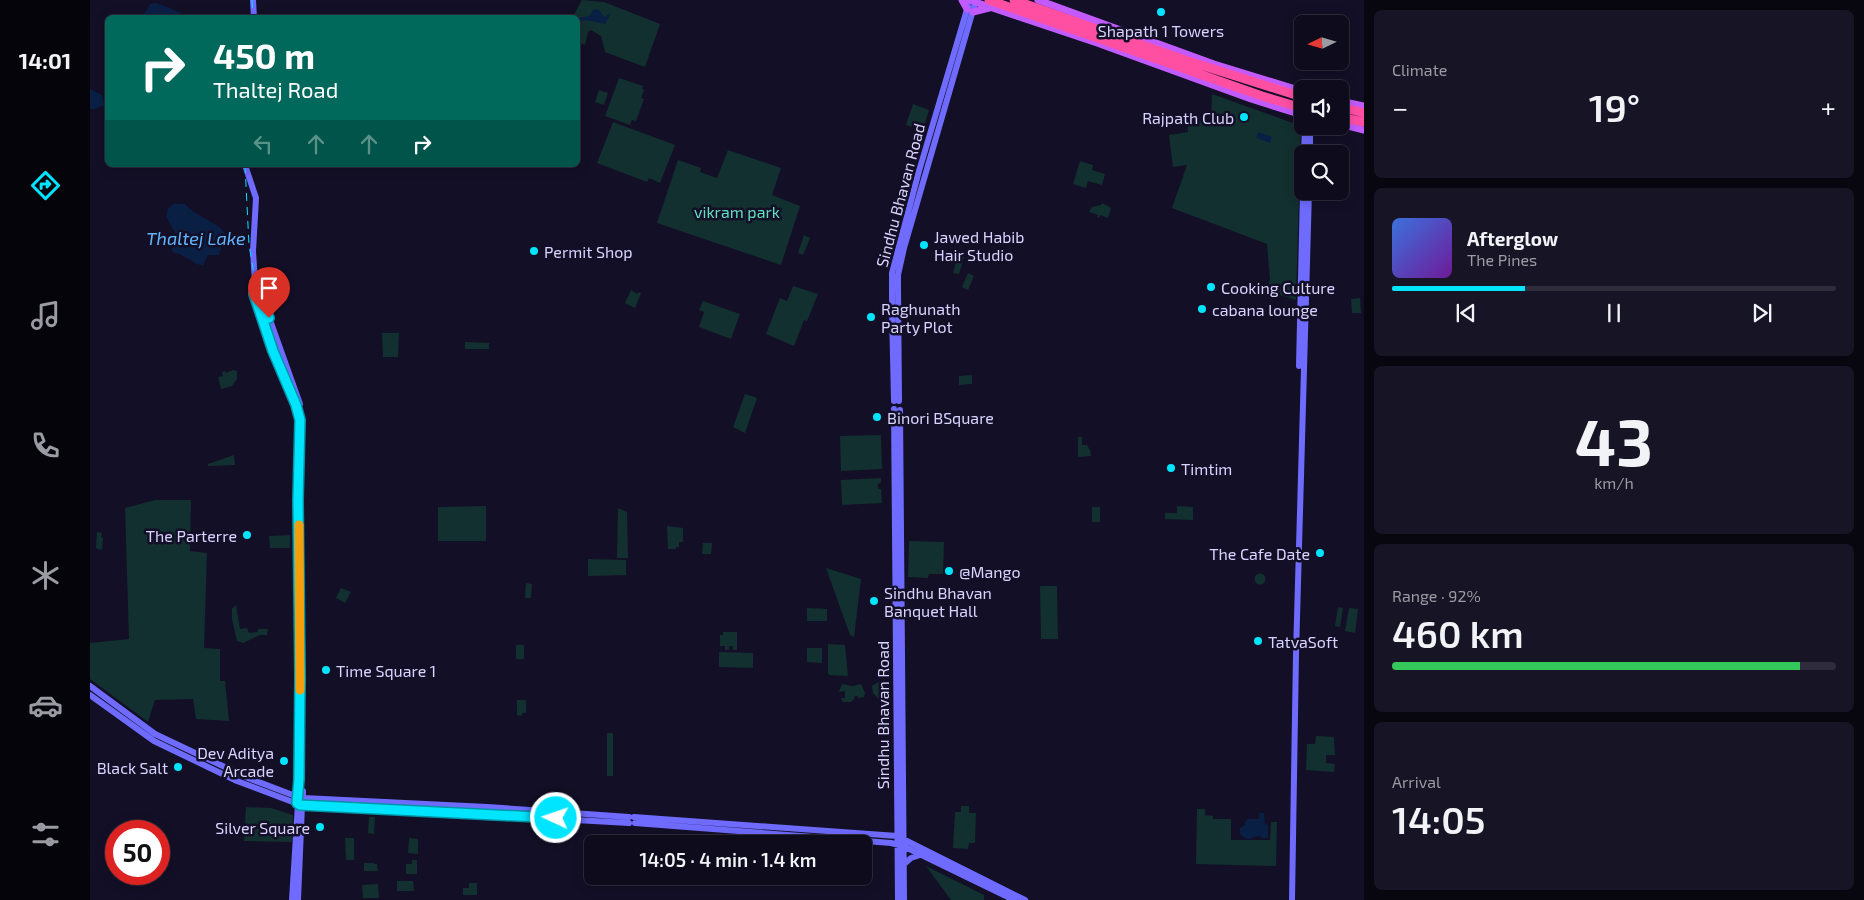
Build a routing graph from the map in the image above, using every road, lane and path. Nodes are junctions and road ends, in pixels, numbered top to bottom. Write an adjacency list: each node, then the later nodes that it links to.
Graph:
1 (253, 0): 8 (main road)
2 (962, 0): 7 (main road)
3 (1014, 0): 10 (highway)
4 (1038, 0): 9 (main road)
5 (972, 1): 6 (main road); 7 (main road, Sindhu Bhavan Road)
6 (989, 4): 7 (main road); 11 (highway); 12 (main road)
7 (970, 10): 23 (main road, Sindhu Bhavan Road)
8 (254, 15)
9 (1294, 88)
10 (1294, 94)
11 (1294, 106)
12 (1294, 112)
13 (1349, 119): 14 (highway)
14 (1364, 122)
15 (1349, 126): 16 (main road)
16 (1364, 130)
17 (246, 167): 22 (main road)
18 (1303, 200): 32 (main road)
19 (1309, 200): 33 (main road)
20 (90, 686): 22 (main road)
21 (90, 695): 22 (main road)
22 (300, 801): 23 (main road); 26 (main road); 27 (main road)
23 (900, 841): 24 (main road); 25 (main road, Sindhu Bhavan Road); 28 (main road, Sindhu Bhavan Road); 31 (main road)
24 (920, 854): 25 (main road); 30 (main road)
25 (903, 865): 29 (main road, Sindhu Bhavan Road)
26 (292, 900)
27 (298, 900)
28 (898, 900)
29 (904, 900)
30 (1014, 900)
31 (1025, 900)
32 (1288, 900)
33 (1292, 900)

